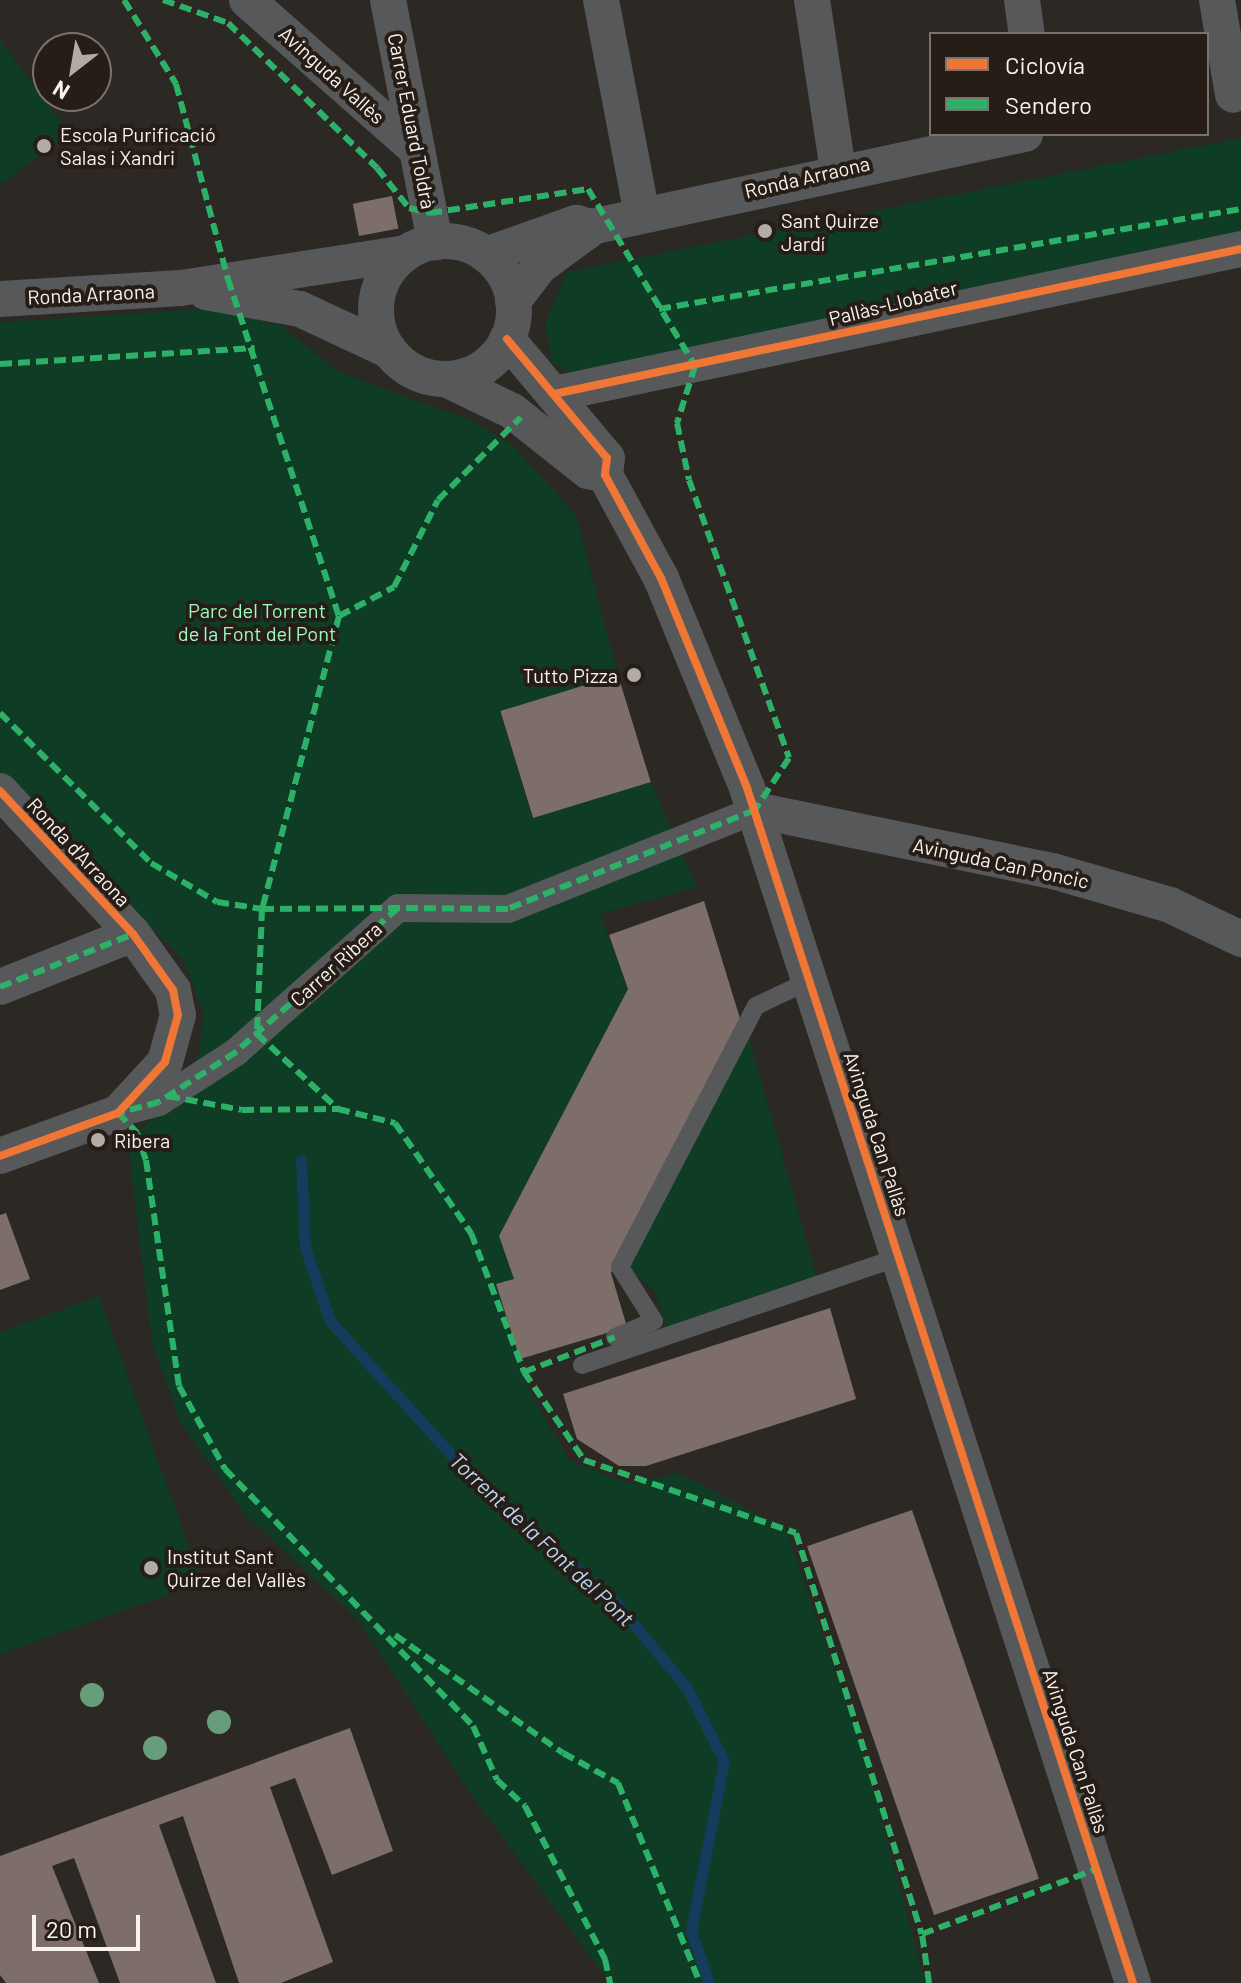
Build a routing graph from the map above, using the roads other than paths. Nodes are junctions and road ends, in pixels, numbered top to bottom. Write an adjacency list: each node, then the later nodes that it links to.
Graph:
1 (247, 0): 10 (street, Avinguda Vallès)
2 (388, 0): 10 (street, Carrer Eduard Toldrà)
3 (601, 0): 12 (street)
4 (812, 0): 11 (street)
5 (1022, 0): 7 (street)
6 (1217, 0): 8 (street)
7 (1027, 32)
8 (1227, 97)
9 (1014, 136): 11 (street, Ronda Arraona)
10 (417, 150): 14 (street, Carrer Eduard Toldrà)
11 (838, 169): 12 (street, Ronda Arraona)
12 (642, 215): 13 (street, Ronda Arraona)
13 (591, 227): 16 (street, Ronda Arraona); 19 (street, Ronda Arraona)
14 (420, 247): 16 (street, Ronda Arraona); 17 (street, Ronda Arraona); 21 (street)
15 (1241, 249): 23 (street, Pallàs-Llobater)
16 (486, 255): 19 (street)
17 (181, 288): 18 (street, Ronda Arraona); 21 (street, Ronda Arraona)
18 (0, 299)
19 (513, 301): 20 (street, Ronda Arraona)
20 (507, 339): 22 (street); 23 (street, Avinguda Can Pallàs)
21 (390, 351): 22 (street, Ronda Arraona)
22 (446, 379): 24 (street)
23 (554, 394): 24 (street, Avinguda Can Pallàs)
24 (605, 475): 26 (street, Avinguda Can Pallàs)
25 (2, 796): 27 (street, Ronda d'Arraona)
26 (755, 810): 28 (street, Avinguda Can Poncic); 29 (street, Avinguda Can Pallàs); 31 (street, Carrer Ribera)
27 (133, 934): 30 (street); 31 (street, Ronda d'Arraona)
28 (1241, 939)
29 (811, 980): 33 (street, Avinguda Can Pallàs); 34 (lane)
30 (0, 987)
31 (118, 1113): 32 (street)
32 (0, 1156)
33 (900, 1257): 35 (lane); 36 (street, Avinguda Can Pallàs)
34 (615, 1337)
35 (582, 1365)
36 (1133, 1983)

